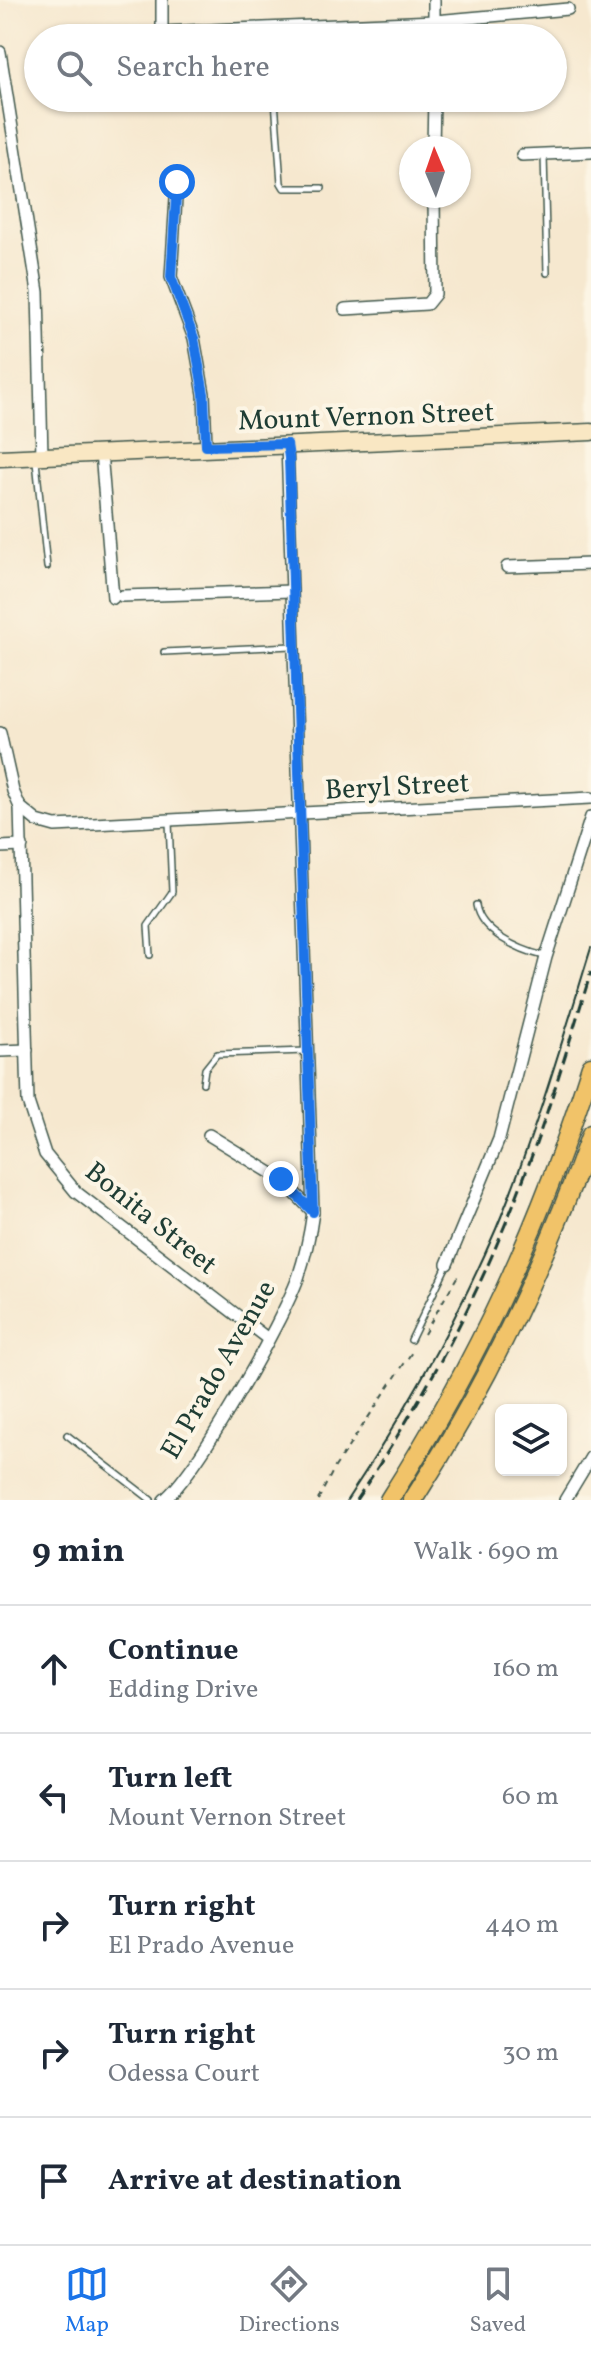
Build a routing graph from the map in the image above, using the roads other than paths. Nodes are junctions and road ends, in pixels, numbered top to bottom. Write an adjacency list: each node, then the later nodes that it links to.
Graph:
1 (162, 0): 5 (street)
2 (434, 0): 4 (street)
3 (568, 9): 4 (street)
4 (435, 21): 6 (street); 7 (street)
5 (162, 24)
6 (394, 24)
7 (435, 24)
8 (0, 52): 24 (street)
9 (276, 112): 16 (lane)
10 (434, 112): 11 (street)
11 (433, 136)
12 (591, 152): 13 (street)
13 (544, 154): 14 (street); 18 (lane)
14 (522, 155)
15 (177, 182): 22 (street)
16 (322, 188)
17 (434, 208): 19 (street)
18 (547, 273)
19 (345, 309)
20 (591, 432): 21 (street, Mount Vernon Street)
21 (287, 444): 22 (street, Mount Vernon Street); 29 (street, El Prado Avenue)
22 (206, 446): 23 (street, Mount Vernon Street)
23 (101, 452): 24 (street, Mount Vernon Street); 29 (street)
24 (39, 456): 25 (street, Mount Vernon Street); 27 (lane)
25 (0, 458)
26 (591, 564): 28 (street)
27 (47, 567)
28 (507, 567)
29 (292, 591): 30 (street, El Prado Avenue)
30 (293, 646): 31 (lane); 35 (street, El Prado Avenue)
31 (164, 652)
32 (0, 733): 34 (street, Bonita Street)
33 (591, 798): 35 (street, Beryl Street)
34 (20, 807): 37 (street, Beryl Street); 38 (street, Bonita Street)
35 (302, 815): 37 (street, Beryl Street); 45 (street, El Prado Avenue)
36 (591, 817): 42 (street)
37 (169, 821): 41 (lane)
38 (22, 846): 39 (street); 43 (street, Bonita Street)
39 (0, 847)
40 (476, 905): 42 (lane)
41 (150, 955)
42 (546, 957): 51 (street)
43 (27, 1050): 44 (street); 52 (street, Bonita Street)
44 (0, 1051)
45 (310, 1051): 47 (lane); 50 (street, El Prado Avenue)
46 (591, 1066): 56 (main road)
47 (203, 1083)
48 (591, 1134): 57 (main road)
49 (209, 1135): 50 (street)
50 (313, 1212): 52 (street, El Prado Avenue)
51 (447, 1264): 53 (lane)
52 (268, 1339): 59 (street, El Prado Avenue)
53 (411, 1340)
54 (67, 1435): 58 (lane)
55 (591, 1457): 62 (street)
56 (413, 1463): 57 (main road); 60 (main road)
57 (430, 1473): 61 (main road)
58 (151, 1500)
59 (164, 1500)
60 (389, 1500)
61 (413, 1500)
62 (565, 1500)

